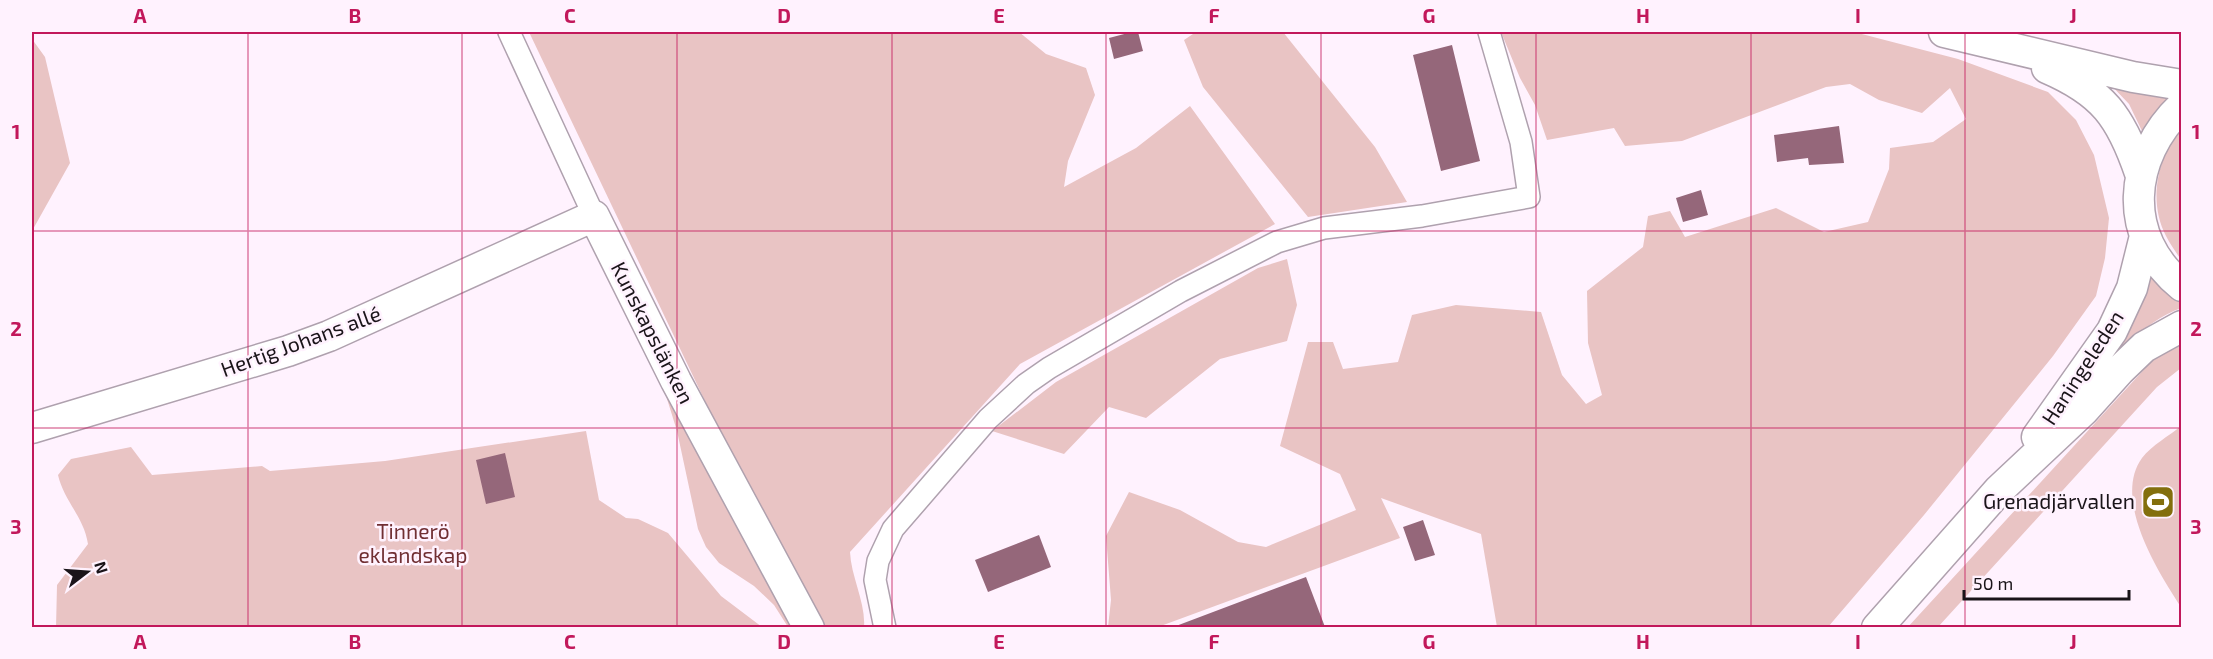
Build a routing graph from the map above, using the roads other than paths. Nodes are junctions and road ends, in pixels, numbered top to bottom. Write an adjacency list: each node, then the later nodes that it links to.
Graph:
1 (509, 32): 8 (street, Kunskapslänken)
2 (1489, 32): 15 (street)
3 (1944, 32): 4 (main road)
4 (2003, 48): 5 (main road); 7 (main road)
5 (2181, 85)
6 (2181, 106): 7 (main road)
7 (2140, 173): 9 (main road)
8 (594, 216): 12 (main road, Hertig Johans allé); 14 (main road, Kunskapslänken)
9 (2145, 236): 10 (main road); 13 (main road, Haningeleden)
10 (2181, 286)
11 (2181, 326): 13 (main road, Haningeleden)
12 (32, 429)
13 (1999, 490): 16 (main road, Haningeleden)
14 (809, 627)
15 (885, 627)
16 (1877, 627)

